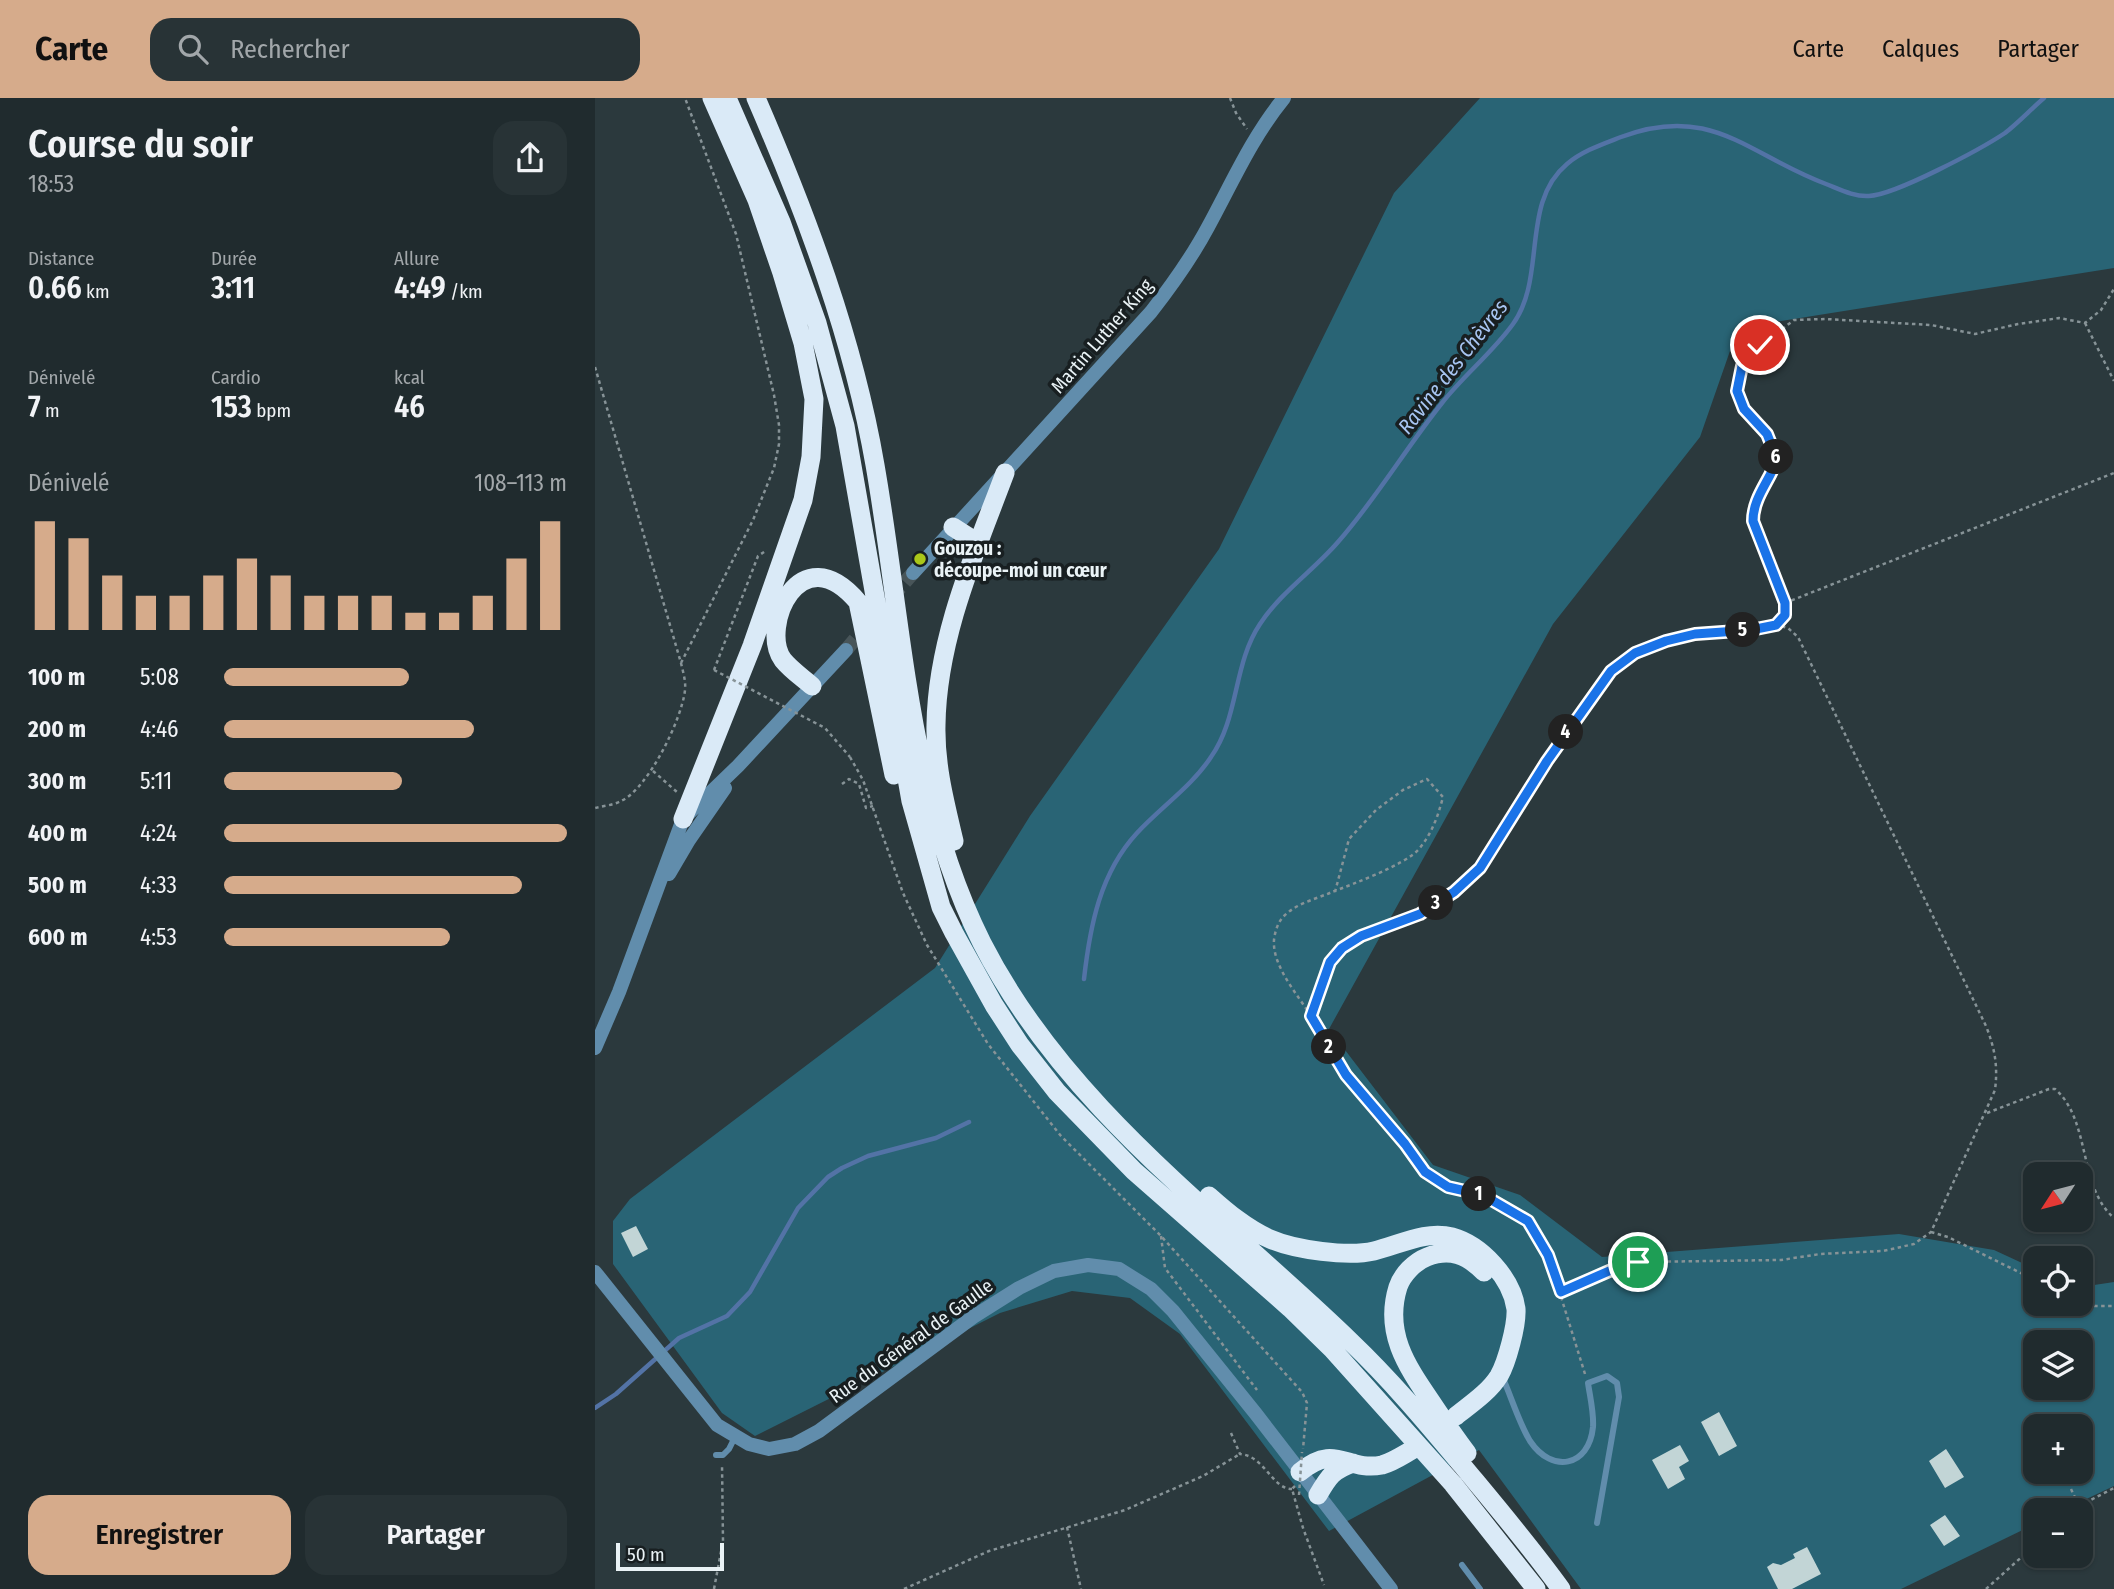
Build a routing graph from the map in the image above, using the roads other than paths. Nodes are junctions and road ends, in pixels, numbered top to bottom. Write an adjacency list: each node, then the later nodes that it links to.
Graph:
1 (712, 98): 12 (highway)
2 (727, 98): 14 (highway)
3 (756, 98): 15 (highway)
4 (1284, 98): 5 (street, Martin Luther King)
5 (1005, 473): 6 (street, Martin Luther King); 7 (highway)
6 (953, 527): 7 (highway); 8 (street, Martin Luther King)
7 (978, 543): 15 (highway)
8 (913, 573)
9 (846, 650): 10 (street)
10 (812, 686): 11 (street); 14 (highway)
11 (738, 766): 12 (street); 13 (street)
12 (686, 811): 13 (street)
13 (653, 902): 16 (street)
14 (941, 907): 33 (highway)
15 (1028, 1020): 17 (highway)
16 (595, 1048)
17 (1090, 1098): 19 (highway); 29 (highway)
18 (595, 1272): 22 (street, Rue du Général de Gaulle)
19 (1513, 1335): 20 (highway); 29 (highway)
20 (1501, 1373): 21 (highway); 28 (lane)
21 (1456, 1416)
22 (735, 1437): 24 (lane); 26 (street, Rue du Général de Gaulle)
23 (1412, 1450): 25 (highway)
24 (719, 1455)
25 (1353, 1463): 26 (highway); 27 (highway)
26 (1299, 1479): 27 (street, Rue du Général de Gaulle)
27 (1309, 1495): 31 (street, Rue du Général de Gaulle)
28 (1597, 1523)
29 (1538, 1558): 34 (highway)
30 (1462, 1565): 32 (lane)
31 (1391, 1589)
32 (1480, 1589)
33 (1536, 1589)
34 (1560, 1589)

